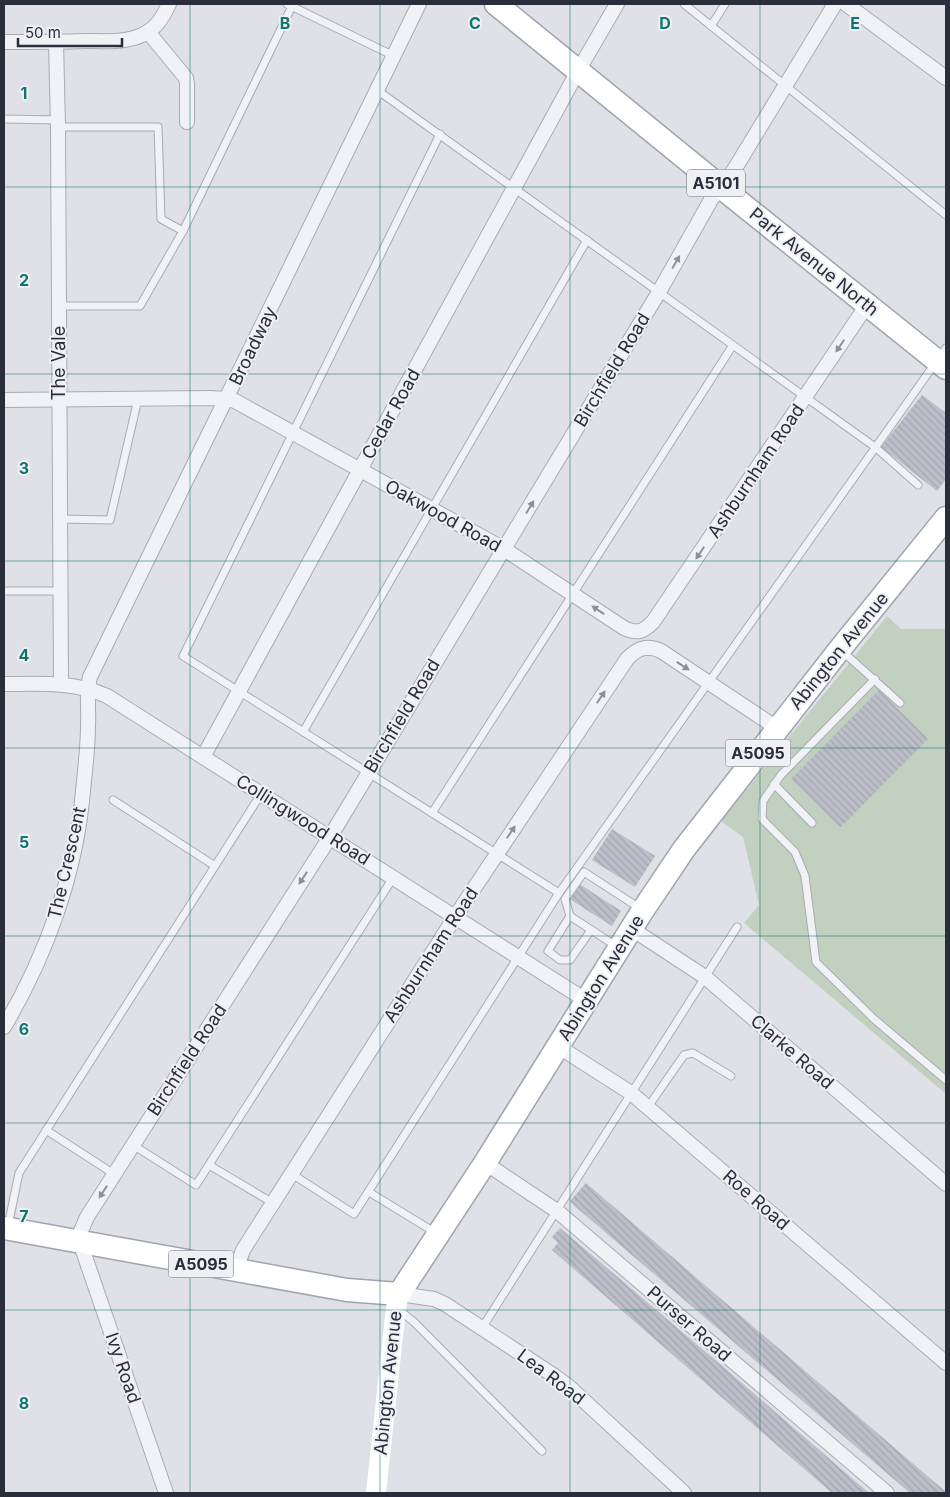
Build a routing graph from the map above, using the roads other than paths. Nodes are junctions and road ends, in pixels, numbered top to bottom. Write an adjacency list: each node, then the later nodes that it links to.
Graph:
1 (169, 4): 11 (street)
2 (419, 4): 14 (street, Broadway)
3 (496, 4): 15 (main road, Park Avenue North / A5101)
4 (617, 4): 15 (street, Cedar Road)
5 (684, 4): 10 (lane)
6 (725, 4): 10 (lane)
7 (835, 4): 17 (street, Birchfield Road)
8 (846, 4): 16 (street)
9 (289, 5): 14 (lane); 26 (lane)
10 (711, 26): 17 (lane)
11 (148, 32): 13 (street); 20 (street)
12 (4, 42): 13 (street)
13 (56, 42): 21 (street, The Vale)
14 (394, 56): 18 (street, Broadway)
15 (578, 71): 23 (main road, Park Avenue North / A5101); 24 (street, Cedar Road)
16 (946, 78)
17 (786, 85): 23 (street, Birchfield Road); 25 (lane)
18 (377, 90): 22 (lane); 35 (street, Broadway)
19 (4, 119): 21 (lane)
20 (187, 122)
21 (58, 124): 26 (lane); 30 (street, The Vale)
22 (440, 134): 24 (lane); 38 (lane)
23 (722, 188): 28 (street, Birchfield Road, one-way to 23); 29 (main road, Park Avenue North / A5101)
24 (514, 189): 27 (lane); 40 (street, Cedar Road)
25 (946, 215)
26 (183, 231): 30 (lane)
27 (587, 240): 28 (lane); 42 (lane)
28 (659, 292): 31 (lane); 45 (street, Birchfield Road, one-way to 28)
29 (867, 305): 32 (main road, Park Avenue North / A5101); 33 (street, Ashburnham Road, one-way to 33)
30 (58, 306): 37 (street, The Vale)
31 (733, 345): 33 (lane); 48 (lane)
32 (943, 359): 39 (lane)
33 (806, 397): 39 (lane); 49 (street, Ashburnham Road, one-way to 49)
34 (138, 399): 35 (street, Oakwood Road); 37 (street, Oakwood Road); 44 (lane)
35 (227, 399): 38 (street, Oakwood Road); 55 (street, Broadway)
36 (4, 400): 37 (street, Oakwood Road)
37 (59, 400): 44 (street, The Vale)
38 (293, 433): 40 (street, Oakwood Road); 56 (lane)
39 (875, 447): 41 (lane); 52 (lane)
40 (360, 470): 42 (street, Oakwood Road); 56 (street, Cedar Road)
41 (918, 485)
42 (432, 509): 45 (street, Oakwood Road); 59 (lane)
43 (946, 518): 50 (main road, Abington Avenue / A5095)
44 (60, 519): 47 (street, The Vale)
45 (504, 549): 48 (street, Oakwood Road); 61 (street, Birchfield Road)
46 (4, 591): 47 (lane)
47 (61, 591): 54 (street, The Vale)
48 (573, 593): 49 (street, Oakwood Road, one-way to 48); 65 (lane)
49 (640, 632)
50 (840, 649): 51 (lane); 58 (main road, Abington Avenue / A5095)
51 (875, 679): 57 (lane); 62 (lane)
52 (708, 682): 58 (street); 68 (street, Ashburnham Road, one-way to 52); 71 (lane)
53 (4, 684): 54 (street, Collingwood Road)
54 (62, 684): 55 (street, Collingwood Road)
55 (87, 688): 60 (street, Collingwood Road); 81 (street, The Crescent)
56 (240, 692): 59 (lane); 60 (street, Cedar Road)
57 (900, 703)
58 (777, 728): 74 (main road, Abington Avenue / A5095)
59 (303, 732): 61 (lane)
60 (203, 757): 63 (street, Collingwood Road)
61 (368, 773): 65 (lane); 67 (street, Birchfield Road)
62 (774, 784): 66 (lane); 84 (lane)
63 (261, 794): 67 (street, Collingwood Road); 69 (lane)
64 (113, 800): 69 (lane)
65 (432, 813): 68 (lane)
66 (812, 823)
67 (330, 837): 70 (street, Collingwood Road); 88 (street, Birchfield Road, one-way to 88)
68 (496, 854): 71 (lane); 73 (street, Ashburnham Road)
69 (215, 866): 87 (lane)
70 (393, 878): 73 (street, Collingwood Road); 90 (lane)
71 (559, 893): 78 (lane)
72 (570, 916): 74 (lane); 76 (lane); 76 (lane)
73 (455, 917): 78 (street, Collingwood Road); 92 (street, Ashburnham Road)
74 (637, 920): 77 (main road, Abington Avenue / A5095); 79 (street, Clarke Road)
75 (738, 927): 79 (lane)
76 (591, 930): 77 (lane)
77 (620, 948): 80 (main road, Abington Avenue / A5095)
78 (518, 956): 80 (street, Collingwood Road); 94 (lane)
79 (705, 977): 85 (lane); 93 (street, Clarke Road)
80 (587, 1001): 82 (main road, Abington Avenue / A5095)
81 (4, 1027)
82 (558, 1046): 85 (street, Roe Road); 89 (main road, Abington Avenue / A5095)
83 (731, 1076): 86 (lane)
84 (946, 1080)
85 (631, 1093): 86 (street, Roe Road); 96 (lane)
86 (648, 1107): 103 (street, Roe Road)
87 (46, 1130): 91 (lane); 97 (lane)
88 (133, 1145): 90 (lane); 91 (street, Birchfield Road)
89 (485, 1163): 96 (street, Purser Road); 98 (main road, Abington Avenue / A5095)
90 (209, 1165): 95 (lane)
91 (114, 1174): 99 (street, Birchfield Road, one-way to 99)
92 (292, 1174): 94 (lane); 95 (street, Ashburnham Road)
93 (946, 1184)
94 (369, 1192): 98 (lane)
95 (272, 1204): 100 (street, Ashburnham Road)
96 (557, 1211): 102 (lane); 108 (street, Purser Road)
97 (6, 1229): 99 (main road, A5095)
98 (439, 1234): 101 (main road, Abington Avenue / A5095)
99 (80, 1242): 100 (main road, A5095); 105 (street, Ivy Road)
100 (236, 1270): 101 (main road, A5095)
101 (398, 1301): 102 (street, Lea Road); 104 (lane); 106 (main road, Abington Avenue)
102 (482, 1328): 107 (street, Lea Road)
103 (946, 1363)
104 (542, 1451)
105 (166, 1493)
106 (376, 1493)
107 (684, 1493)
108 (888, 1493)

